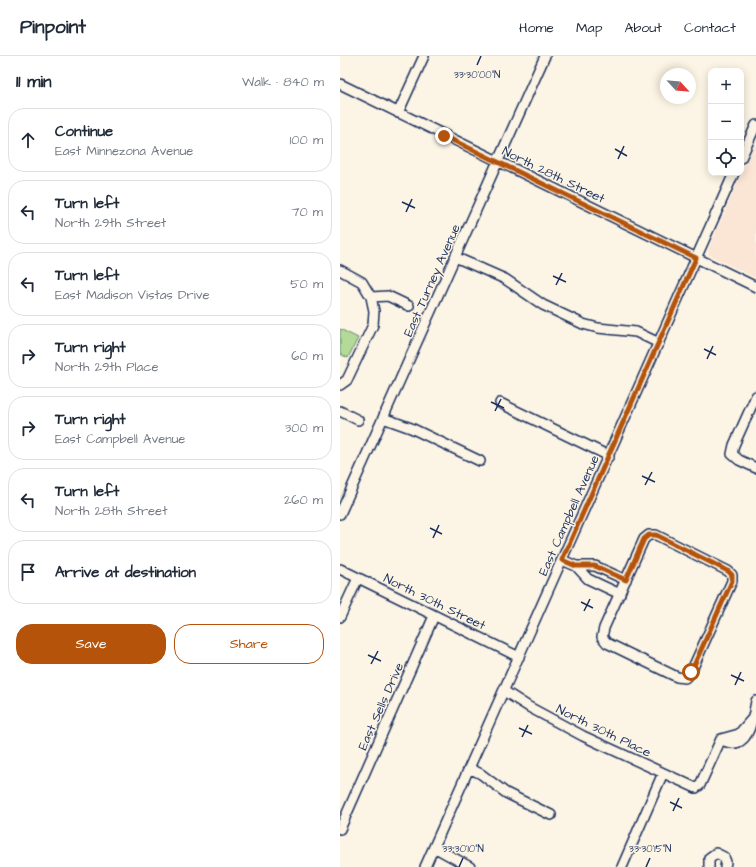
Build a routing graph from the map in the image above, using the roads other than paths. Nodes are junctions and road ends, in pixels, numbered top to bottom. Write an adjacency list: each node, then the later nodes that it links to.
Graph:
1 (424, 56): 4 (street)
2 (545, 56): 7 (street, East Turney Avenue)
3 (340, 84): 4 (street, North 28th Street)
4 (398, 113): 7 (street, North 28th Street)
5 (756, 125): 6 (street)
6 (744, 151)
7 (498, 161): 9 (street, East Turney Avenue); 10 (street, North 28th Street)
8 (733, 176): 10 (street, East Campbell Avenue)
9 (455, 257): 15 (street); 20 (street, East Turney Avenue)
10 (696, 258): 12 (street, North 28th Street); 15 (street, East Campbell Avenue)
11 (340, 270): 13 (street)
12 (756, 287)
13 (371, 297): 14 (street); 16 (street)
14 (409, 306)
15 (659, 343): 22 (street, East Campbell Avenue)
16 (340, 385)
17 (756, 396): 24 (street)
18 (500, 403): 22 (street)
19 (340, 411): 21 (street)
20 (383, 418): 23 (street); 25 (street, East Turney Avenue)
21 (358, 420)
22 (609, 456): 26 (street, East Campbell Avenue)
23 (480, 461)
24 (756, 468)
25 (340, 514)
26 (562, 560): 27 (street); 36 (street, East Campbell Avenue)
27 (576, 566): 29 (street); 32 (street)
28 (340, 569): 30 (street, North 30th Street)
29 (603, 569): 31 (street); 32 (street)
30 (358, 578): 34 (street, North 30th Street); 35 (street)
31 (626, 580): 33 (street); 33 (street)
32 (597, 583): 33 (street)
33 (620, 594)
34 (434, 616): 36 (street, North 30th Street); 42 (street, East Sells Drive)
35 (340, 617)
36 (519, 657): 37 (street, East Campbell Avenue)
37 (504, 691): 39 (street, East Campbell Avenue); 40 (street, North 30th Place)
38 (756, 706): 40 (street, North 30th Place)
39 (469, 768): 41 (street); 43 (street, East Campbell Avenue)
40 (663, 773): 46 (street)
41 (551, 815)
42 (340, 829)
43 (434, 847): 44 (street, East Campbell Avenue); 45 (street)
44 (425, 867)
45 (470, 867)
46 (622, 867)
47 (709, 867): 48 (street)
48 (725, 867)

